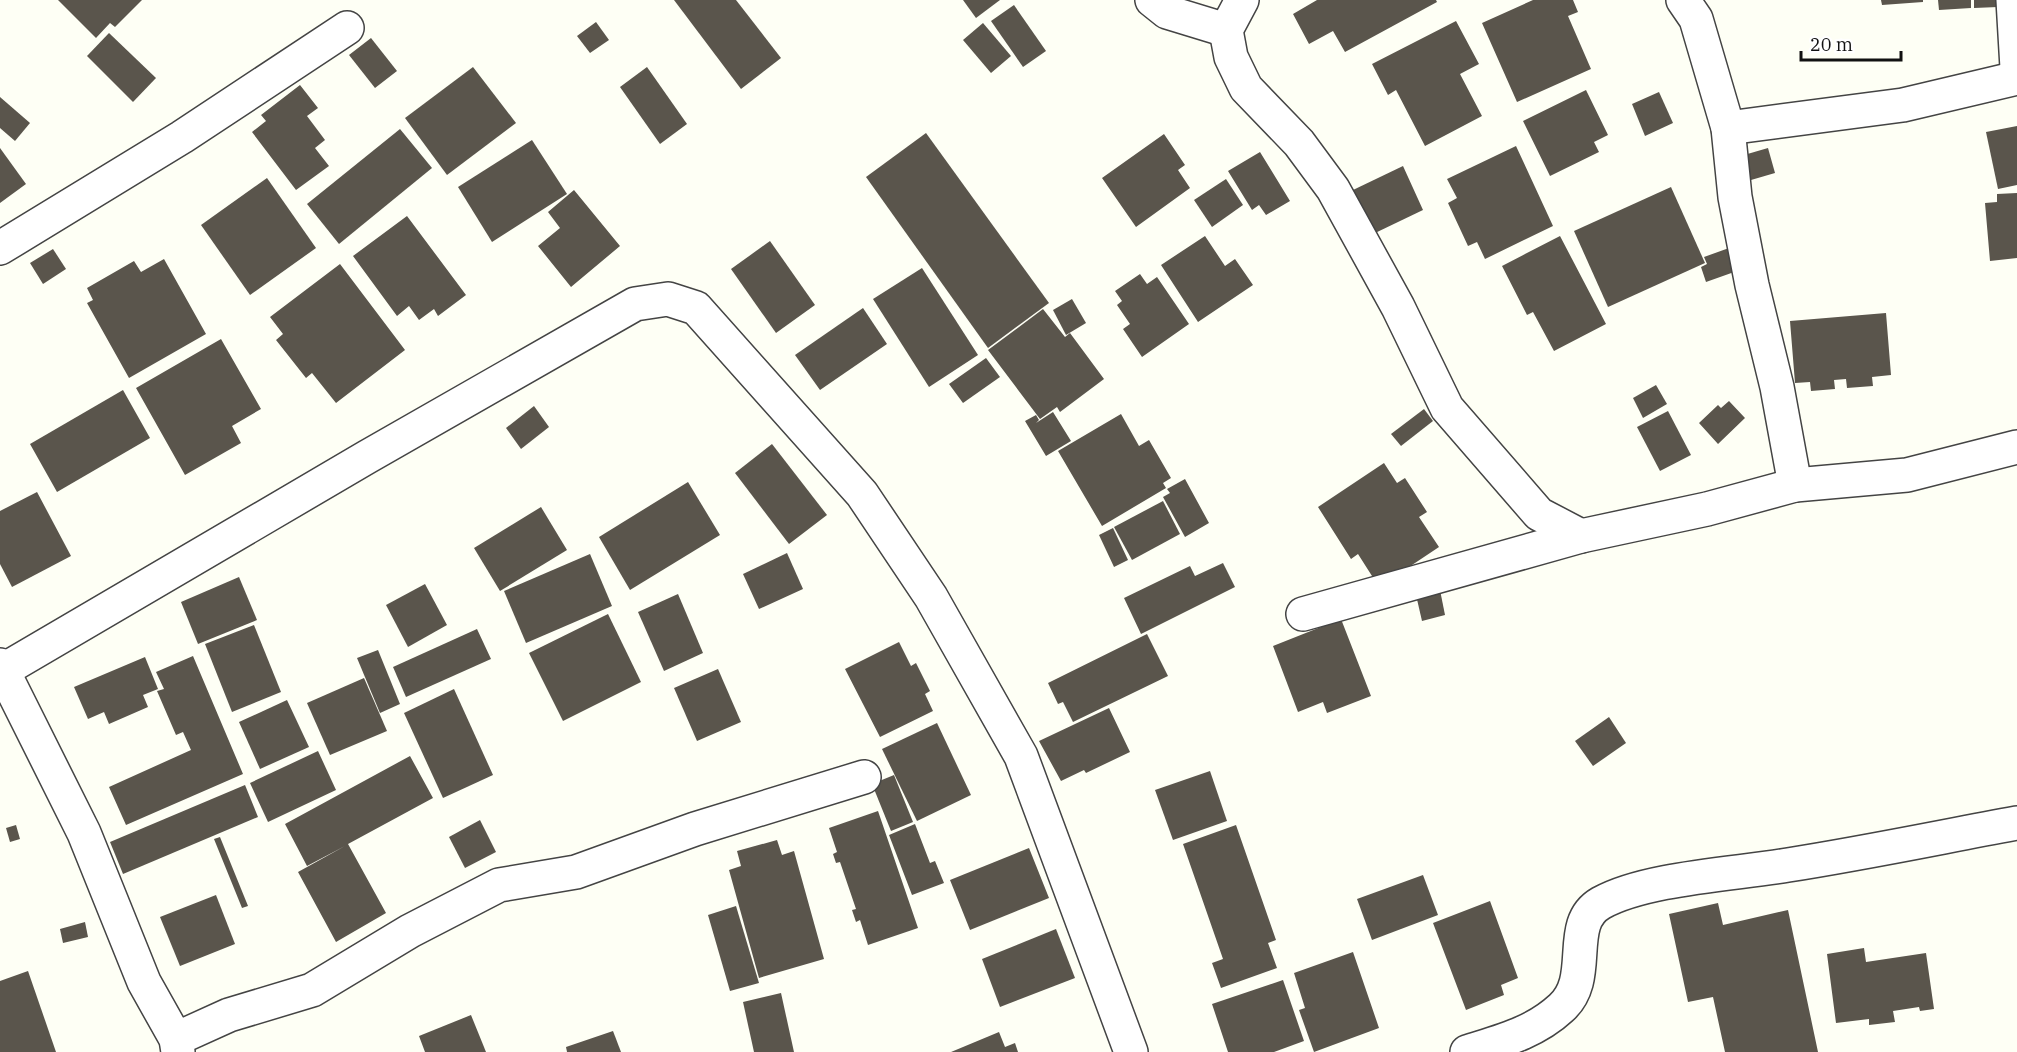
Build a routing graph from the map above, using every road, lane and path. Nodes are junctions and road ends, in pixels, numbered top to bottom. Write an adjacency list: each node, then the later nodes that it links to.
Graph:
1 (1152, 0): 6 (street)
2 (1242, 0): 6 (street)
3 (1683, 0): 9 (street)
4 (2013, 0): 7 (street)
5 (347, 28): 10 (street)
6 (1226, 30): 13 (street)
7 (2017, 68)
8 (2017, 78): 9 (street)
9 (1728, 128): 12 (street)
10 (0, 248)
11 (2017, 447): 12 (street)
12 (1795, 485): 13 (street)
13 (1581, 536): 14 (street)
14 (1303, 614)
15 (1, 668): 18 (street); 19 (street)
16 (864, 777): 18 (street)
17 (2017, 824): 20 (street)
18 (177, 1045)
19 (1131, 1052)
20 (1467, 1052)

